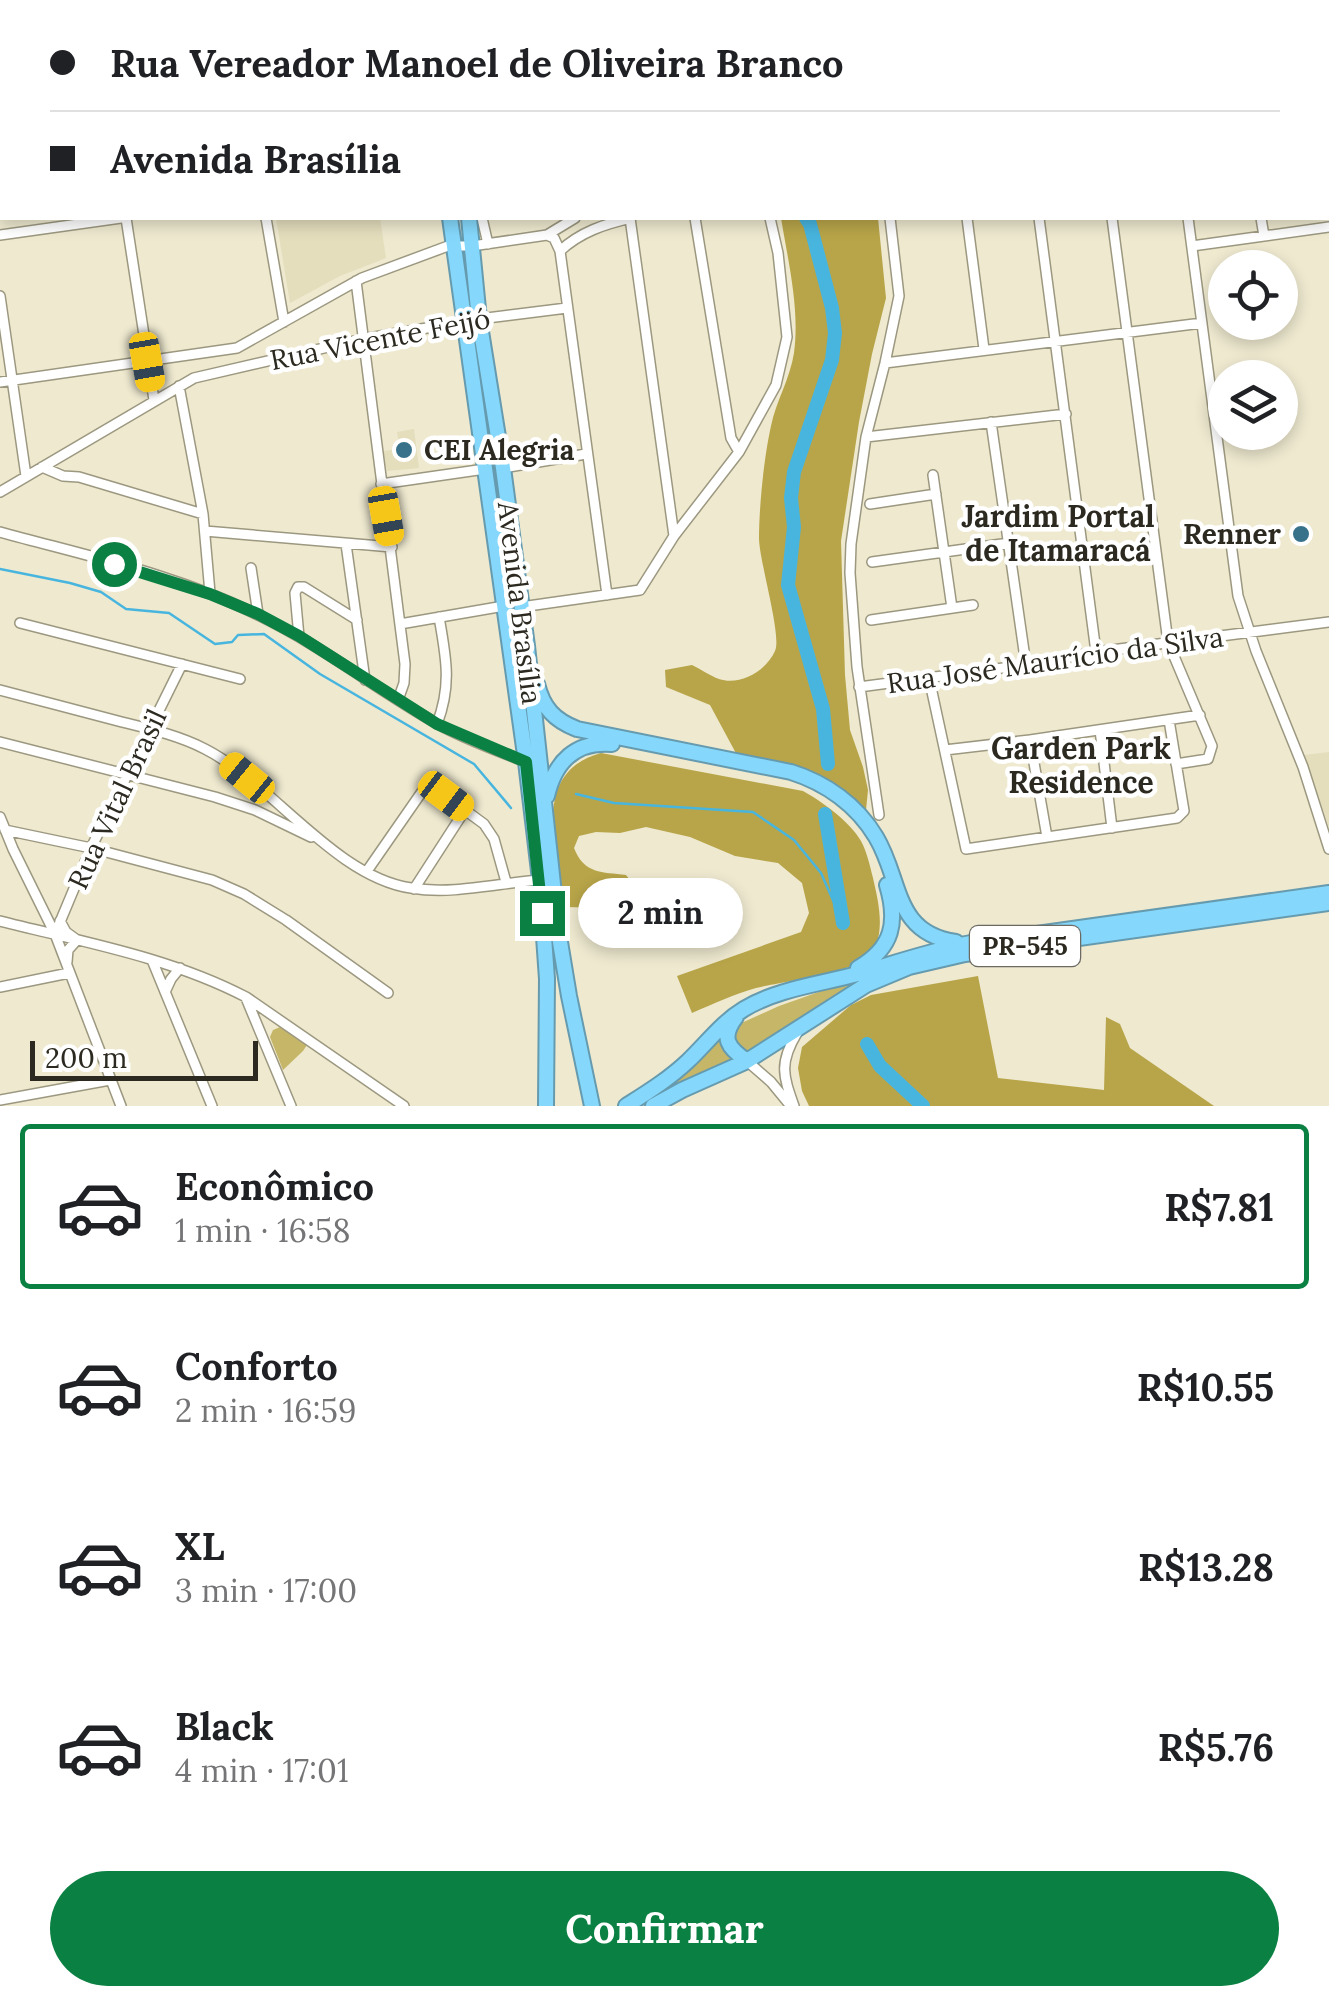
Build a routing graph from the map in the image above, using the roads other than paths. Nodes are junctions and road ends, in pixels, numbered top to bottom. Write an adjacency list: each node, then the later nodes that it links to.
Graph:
1 (109, 220): 20 (street)
2 (124, 220): 39 (street)
3 (266, 220): 31 (street)
4 (450, 220): 23 (highway, Avenida Brasília)
5 (473, 220): 24 (highway, Avenida Brasília)
6 (474, 220): 22 (street)
7 (572, 220): 19 (street)
8 (624, 220): 26 (street)
9 (631, 220): 66 (street)
10 (695, 220): 50 (street)
11 (770, 220): 50 (street)
12 (890, 220): 40 (street)
13 (967, 220): 37 (street)
14 (1038, 220): 35 (street)
15 (1112, 220): 33 (street)
16 (1188, 220): 25 (street)
17 (1261, 220): 21 (street)
18 (1329, 228): 21 (street)
19 (547, 234): 22 (street); 26 (street)
20 (0, 235)
21 (1264, 236): 25 (street)
22 (488, 244): 24 (street)
23 (453, 246): 24 (street); 27 (street); 30 (highway, Avenida Brasília)
24 (472, 246): 30 (highway, Avenida Brasília)
25 (1192, 246): 32 (street)
26 (560, 251): 29 (street)
27 (356, 280): 31 (street); 34 (street)
28 (0, 296): 43 (street)
29 (567, 308): 30 (street, Rua Vicente Feijó); 51 (street)
30 (471, 320): 34 (street, Rua Vicente Feijó); 54 (highway, Avenida Brasília); 55 (highway, Avenida Brasília)
31 (284, 322): 36 (street)
32 (1202, 323): 33 (street); 86 (street)
33 (1128, 332): 35 (street); 88 (street)
34 (363, 339): 41 (street, Rua Vicente Feijó); 59 (street)
35 (1056, 342): 37 (street); 47 (street)
36 (236, 348): 38 (street); 41 (street)
37 (984, 349): 40 (street)
38 (189, 356): 39 (street); 42 (street)
39 (147, 362): 43 (street); 46 (street)
40 (885, 363): 49 (street)
41 (245, 365): 42 (street, Rua Vicente Feijó)
42 (194, 378): 45 (street, Rua Vicente Feijó)
43 (13, 380): 44 (street); 56 (street)
44 (0, 382)
45 (179, 386): 46 (street, Rua Vicente Feijó); 63 (street)
46 (154, 400): 52 (street, Rua Vicente Feijó)
47 (1066, 414): 48 (street); 90 (street)
48 (991, 422): 49 (street); 67 (street)
49 (866, 438): 96 (street)
50 (738, 452): 66 (street)
51 (586, 454): 54 (street); 74 (street)
52 (58, 457): 53 (street, Rua Vicente Feijó); 58 (street)
53 (42, 467): 56 (street, Rua Vicente Feijó); 58 (street)
54 (503, 468): 77 (highway, Avenida Brasília)
55 (485, 469): 59 (street); 76 (highway, Avenida Brasília)
56 (26, 476): 60 (street, Rua Vicente Feijó)
57 (934, 476): 61 (street)
58 (79, 477): 63 (street)
59 (381, 484): 69 (street)
60 (0, 492)
61 (936, 494): 62 (street); 70 (street)
62 (870, 504)
63 (203, 514): 64 (street)
64 (205, 531): 68 (street); 73 (street)
65 (0, 532): 73 (street)
66 (674, 536): 74 (street)
67 (1008, 542): 70 (street); 92 (street)
68 (346, 544): 69 (street); 81 (street)
69 (392, 547): 85 (street)
70 (944, 552): 71 (street); 78 (street)
71 (872, 562)
72 (252, 568): 79 (street)
73 (210, 594): 79 (street)
74 (606, 595): 77 (street)
75 (973, 605): 78 (street)
76 (504, 606): 80 (street); 107 (highway, Avenida Brasília)
77 (521, 607): 89 (highway, Avenida Brasília)
78 (952, 608): 82 (street)
79 (258, 614): 87 (street)
80 (440, 617): 85 (street); 101 (street)
81 (357, 620): 87 (street); 95 (street)
82 (871, 620)
83 (20, 622): 91 (street)
84 (1329, 622): 86 (street, Rua José Maurício da Silva)
85 (400, 624): 98 (street)
86 (1250, 632): 88 (street, Rua José Maurício da Silva); 121 (street)
87 (299, 636): 95 (street)
88 (1168, 642): 90 (street, Rua José Maurício da Silva); 99 (street)
89 (527, 646): 110 (highway, Avenida Brasília); 135 (highway)
90 (1096, 652): 92 (street, Rua José Maurício da Silva)
91 (182, 664): 94 (street); 102 (street, Rua Vital Brasil)
92 (1026, 665): 93 (street, Rua José Maurício da Silva)
93 (929, 678): 96 (street, Rua José Maurício da Silva); 106 (street)
94 (240, 679)
95 (365, 680): 98 (street)
96 (860, 687): 112 (street)
97 (0, 690): 102 (street)
98 (398, 700): 101 (street)
99 (1200, 715): 100 (street); 108 (street)
100 (1170, 720): 103 (street); 108 (street)
101 (437, 724): 107 (street)
102 (150, 729): 109 (street, Rua Vital Brasil); 117 (street)
103 (1100, 730): 104 (street); 114 (street)
104 (1030, 740): 106 (street); 116 (street)
105 (0, 742): 109 (street)
106 (944, 750): 116 (street)
107 (526, 762): 123 (highway, Avenida Brasília)
108 (1176, 764): 114 (street)
109 (127, 774): 117 (street); 119 (street, Rua Vital Brasil)
110 (545, 809): 139 (highway); 150 (highway, Avenida Brasília)
111 (465, 810): 122 (street); 124 (street); 125 (street)
112 (879, 814)
113 (0, 817): 115 (street)
114 (1112, 828): 116 (street)
115 (5, 830): 119 (street); 120 (street)
116 (1046, 837)
117 (323, 842): 122 (street)
118 (0, 844): 120 (street)
119 (91, 848): 127 (street, Rua Vital Brasil); 142 (street)
120 (13, 849): 129 (street)
121 (1329, 849)
122 (367, 871): 125 (street)
123 (540, 880): 124 (street); 147 (highway, Avenida Brasília)
124 (506, 882): 125 (street)
125 (414, 889)
126 (1329, 893): 135 (highway, PR-545)
127 (70, 899): 129 (street); 131 (street, Rua Vital Brasil)
128 (1329, 903): 145 (highway, PR-545)
129 (48, 920): 132 (street); 133 (street)
130 (0, 921): 132 (street)
131 (60, 921): 133 (street, Rua Vital Brasil); 134 (street)
132 (29, 928): 133 (street)
133 (55, 934): 134 (street); 138 (street)
134 (77, 940): 136 (street); 138 (street)
135 (971, 943): 139 (highway, PR-545)
136 (152, 960): 137 (street); 141 (street)
137 (180, 968): 141 (street); 143 (street)
138 (68, 969): 140 (street); 148 (street)
139 (835, 980): 144 (highway, PR-545)
140 (0, 987)
141 (166, 992): 152 (street)
142 (388, 993)
143 (246, 997): 153 (street); 154 (street)
144 (744, 1010): 146 (highway); 157 (highway)
145 (802, 1026): 146 (highway, PR-545); 159 (street)
146 (747, 1061): 158 (highway); 159 (street)
147 (546, 1072): 155 (highway); 156 (highway, Avenida Brasília)
148 (110, 1080): 149 (street); 151 (street)
149 (0, 1100)
150 (591, 1102)
151 (121, 1106)
152 (212, 1106)
153 (291, 1106)
154 (404, 1106)
155 (538, 1106)
156 (546, 1106)
157 (626, 1106)
158 (653, 1106)
159 (792, 1106)

